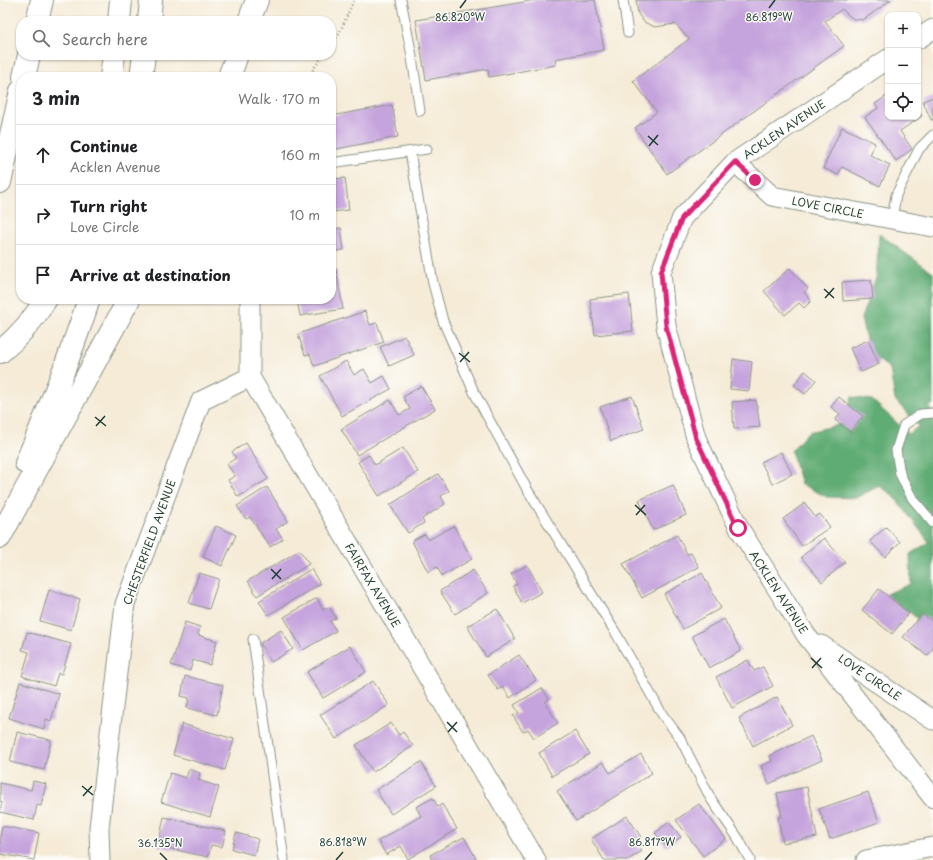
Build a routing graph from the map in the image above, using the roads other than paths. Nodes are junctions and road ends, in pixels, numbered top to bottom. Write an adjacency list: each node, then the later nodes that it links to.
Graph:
1 (42, 0): 7 (highway)
2 (121, 0): 8 (highway)
3 (151, 0): 9 (highway)
4 (257, 0): 10 (highway)
5 (401, 0): 23 (lane)
6 (623, 0): 12 (lane)
7 (38, 16)
8 (119, 16)
9 (149, 16)
10 (251, 16)
11 (933, 28): 13 (street)
12 (628, 33)
13 (921, 37)
14 (28, 60): 19 (highway)
15 (113, 60): 20 (highway)
16 (143, 60): 21 (highway)
17 (235, 60): 22 (highway)
18 (885, 61): 29 (street, ACKLEN AVENUE)
19 (25, 72)
20 (112, 72)
21 (142, 72)
22 (231, 72)
23 (420, 111)
24 (16, 112): 30 (highway)
25 (933, 135): 31 (lane)
26 (426, 149): 27 (lane)
27 (410, 152): 28 (lane); 51 (lane)
28 (336, 162)
29 (735, 162): 31 (street, LOVE CIRCLE); 43 (street, ACKLEN AVENUE)
30 (0, 182)
31 (892, 219): 32 (street, LOVE CIRCLE)
32 (933, 227)
33 (43, 304): 37 (highway)
34 (87, 304): 40 (highway)
35 (126, 304): 42 (highway)
36 (250, 304): 38 (street)
37 (0, 352)
38 (250, 377): 48 (street, CHESTERFIELD AVENUE); 50 (street, FAIRFAX AVENUE)
39 (933, 413): 41 (lane)
40 (0, 521)
41 (933, 523)
42 (0, 537)
43 (806, 635): 45 (street, LOVE CIRCLE); 46 (street, ACKLEN AVENUE)
44 (253, 639): 49 (lane)
45 (933, 720)
46 (933, 798)
47 (933, 847): 52 (street)
48 (100, 860)
49 (284, 860)
50 (536, 860)
51 (750, 860)
52 (866, 860)

